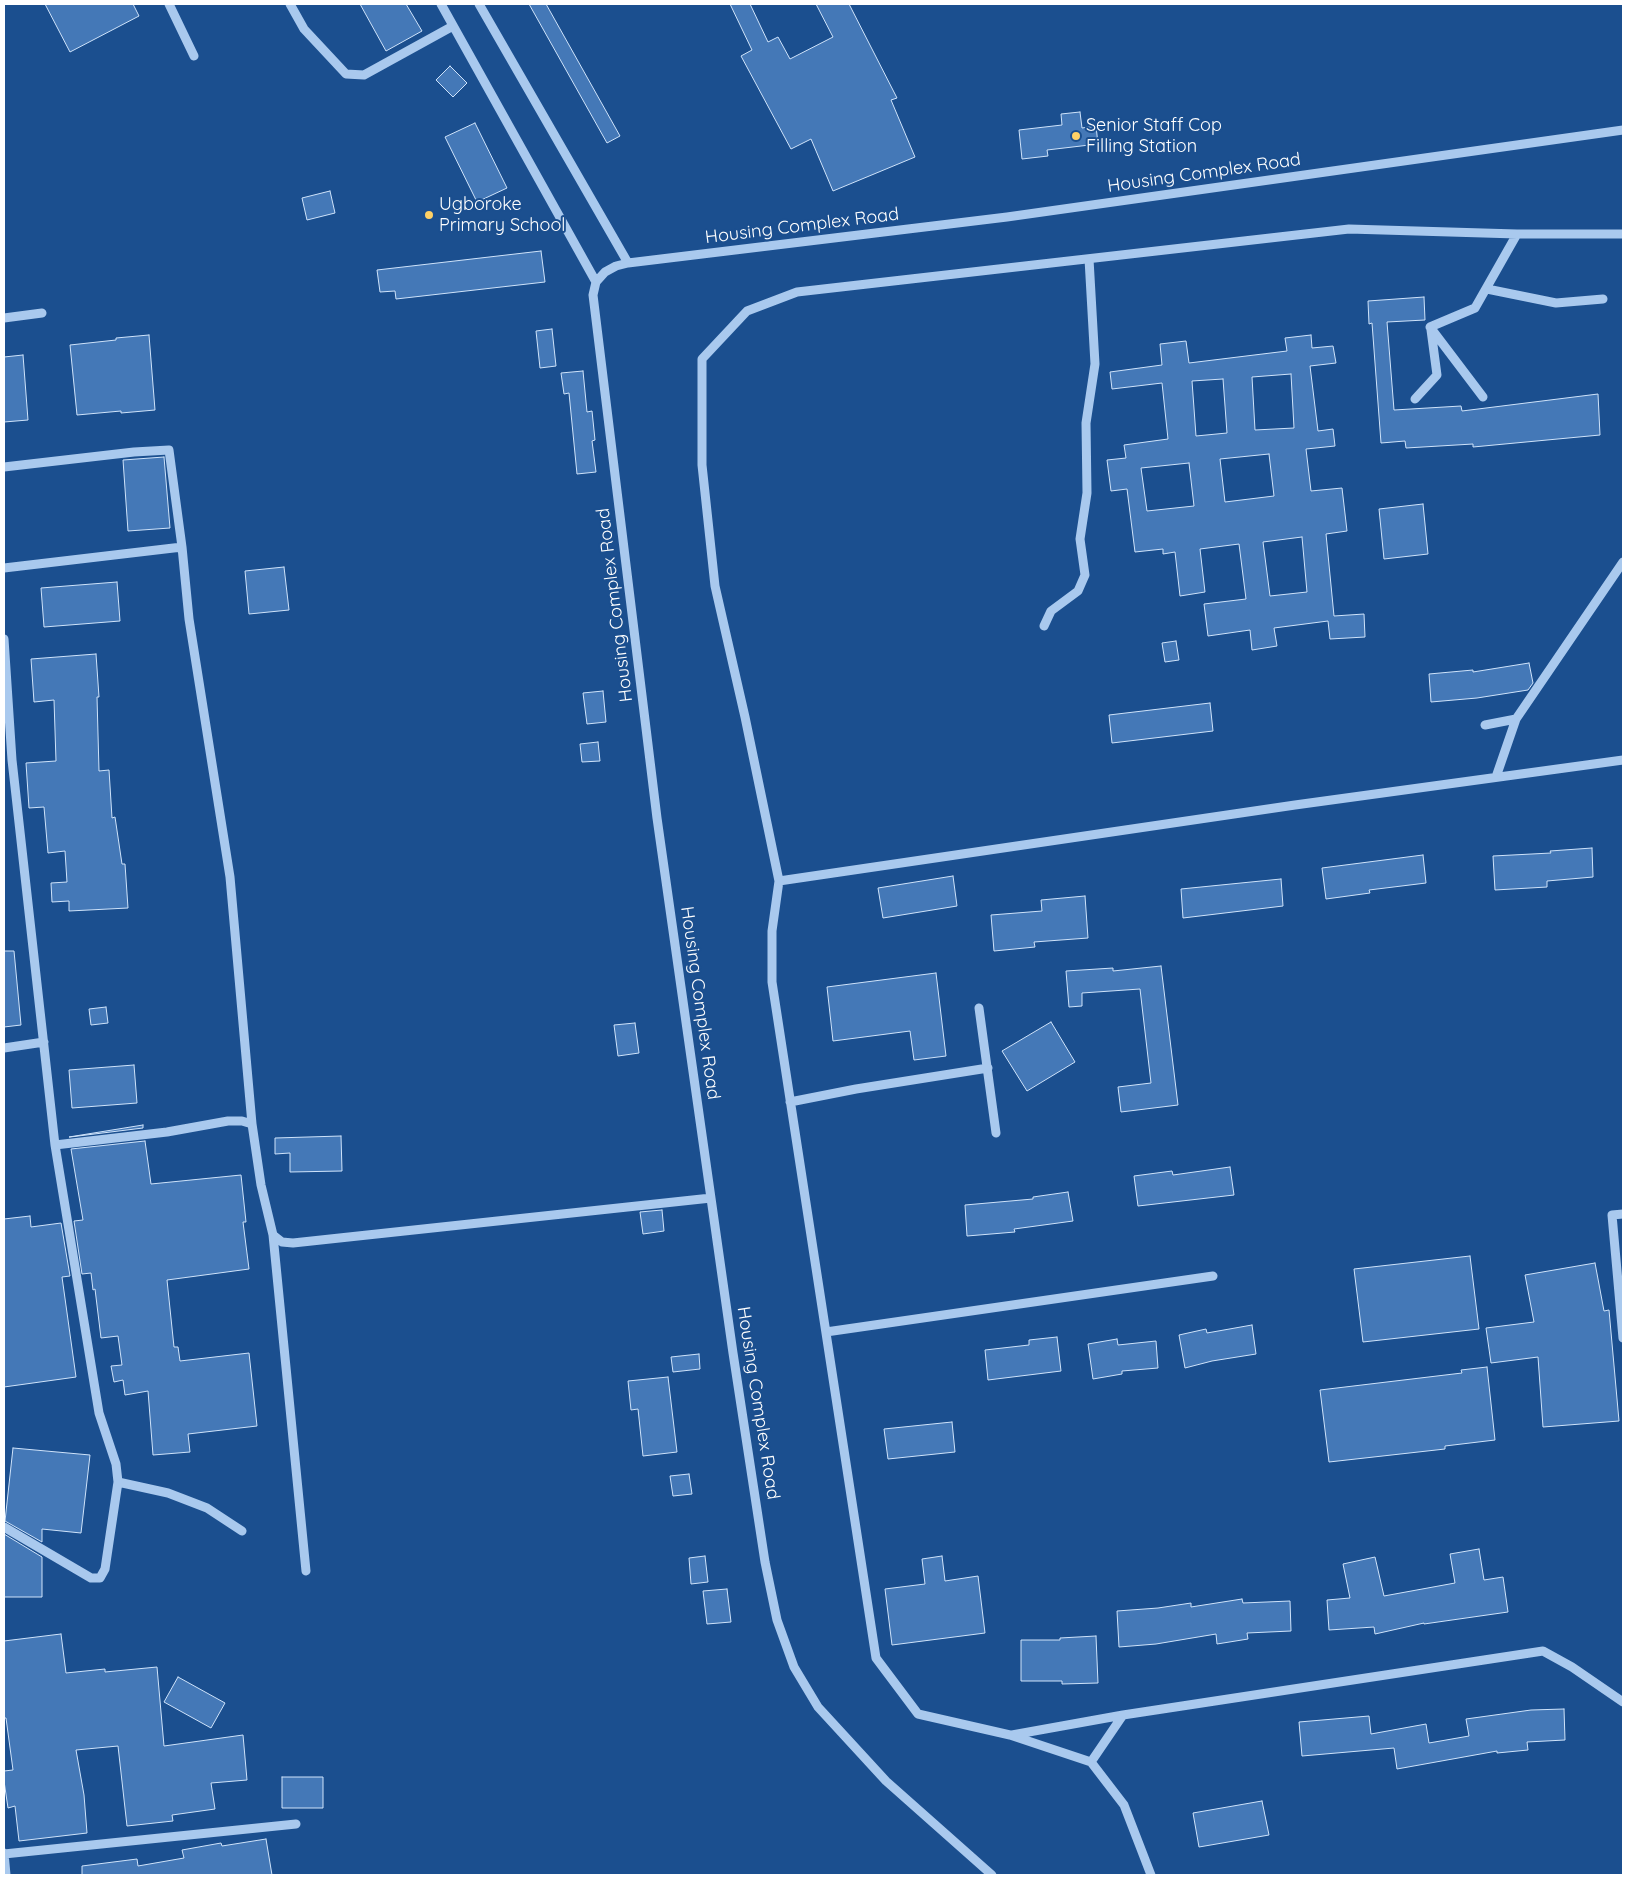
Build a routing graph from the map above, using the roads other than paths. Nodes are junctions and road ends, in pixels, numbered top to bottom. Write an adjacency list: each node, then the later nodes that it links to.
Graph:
1 (169, 4): 6 (street)
2 (290, 4): 5 (street)
3 (442, 4): 5 (street)
4 (479, 4): 11 (street)
5 (453, 26): 12 (street)
6 (194, 56)
7 (1623, 130): 11 (street, Housing Complex Road)
8 (1517, 234): 9 (street); 10 (street); 13 (street)
9 (1623, 234)
10 (1089, 258): 24 (street); 31 (street)
11 (628, 263): 12 (street, Housing Complex Road)
12 (596, 282): 40 (street, Housing Complex Road)
13 (1487, 288): 14 (street); 17 (street)
14 (1603, 299)
15 (42, 313): 16 (street)
16 (4, 318)
17 (1430, 327): 18 (street); 19 (street)
18 (1483, 397)
19 (1414, 399)
20 (4, 467): 21 (street)
21 (182, 547): 23 (street); 37 (street)
22 (1623, 562): 26 (street)
23 (4, 568)
24 (1044, 626)
25 (4, 639): 29 (street)
26 (1516, 719): 27 (street); 30 (street)
27 (1485, 725)
28 (1623, 760): 30 (street)
29 (8, 761): 33 (street)
30 (1496, 777): 31 (street)
31 (779, 881): 36 (street)
32 (979, 1008): 35 (street)
33 (44, 1042): 34 (street); 39 (street)
34 (4, 1048)
35 (988, 1068): 36 (street); 38 (street)
36 (790, 1102): 44 (street)
37 (252, 1124): 39 (street); 42 (street)
38 (996, 1133)
39 (55, 1145): 46 (street)
40 (711, 1198): 42 (street); 57 (street, Housing Complex Road)
41 (1623, 1214): 45 (street)
42 (273, 1235): 49 (street)
43 (1213, 1276): 44 (street)
44 (826, 1332): 52 (street)
45 (1623, 1338)
46 (118, 1482): 47 (street); 48 (street)
47 (4, 1526)
48 (242, 1531)
49 (306, 1571)
50 (1623, 1702): 51 (street)
51 (1123, 1715): 52 (street); 53 (street)
52 (1010, 1735): 53 (street)
53 (1091, 1762): 58 (street)
54 (296, 1824): 55 (street)
55 (4, 1854): 56 (street)
56 (6, 1875)
57 (992, 1875)
58 (1151, 1875)

